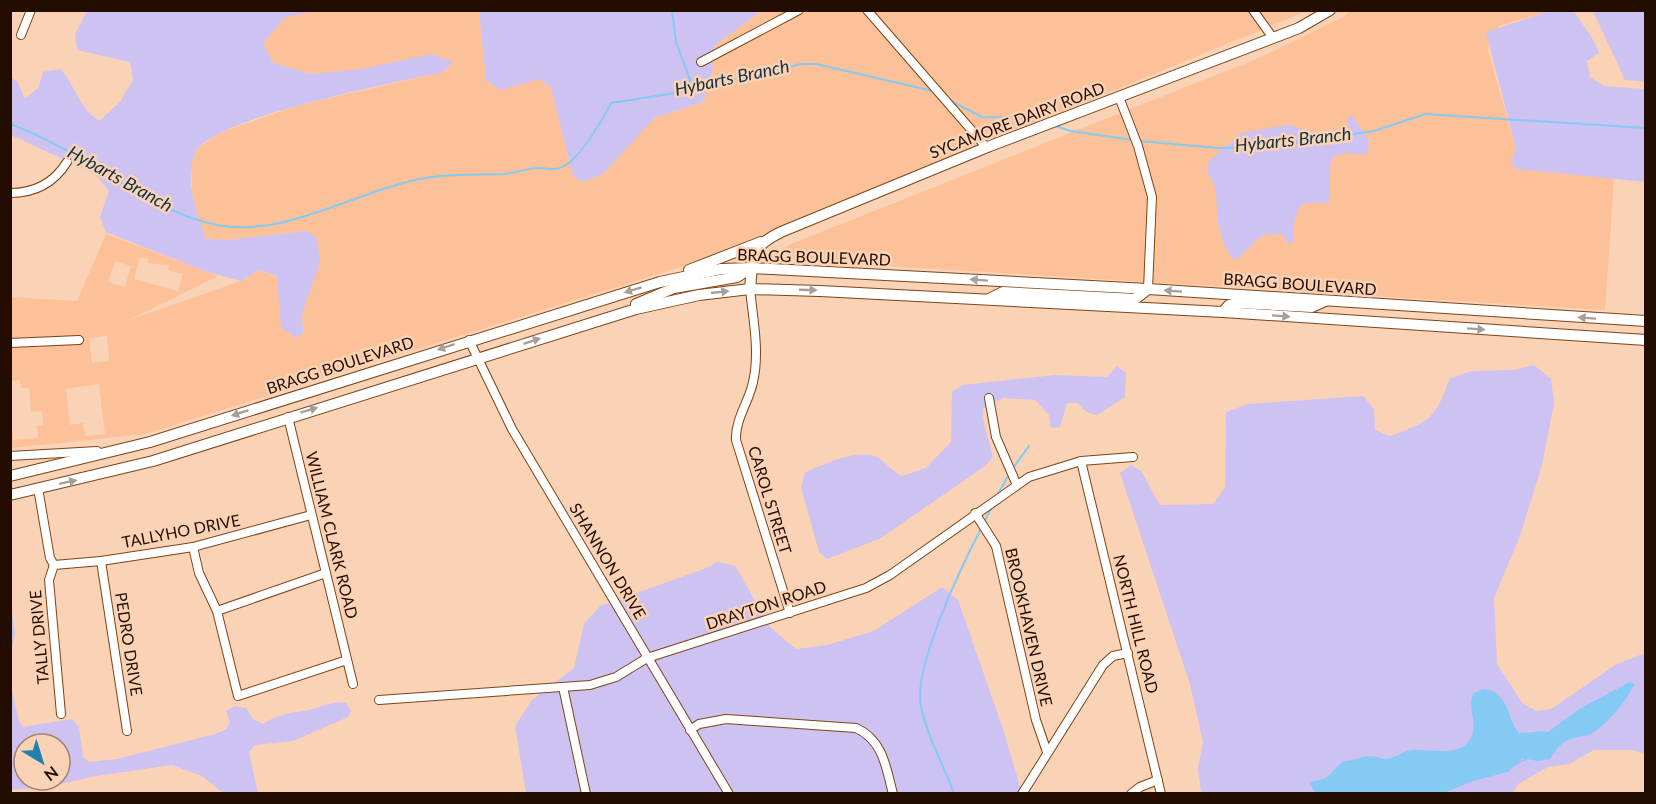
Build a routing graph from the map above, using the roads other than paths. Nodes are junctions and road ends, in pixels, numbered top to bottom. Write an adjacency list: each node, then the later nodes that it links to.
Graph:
1 (31, 10): 6 (street)
2 (799, 10): 8 (street)
3 (867, 10): 10 (street)
4 (1252, 10): 7 (street)
5 (1330, 10): 7 (main road, SYCAMORE DAIRY ROAD)
6 (21, 35)
7 (1273, 38): 9 (main road, SYCAMORE DAIRY ROAD)
8 (701, 62)
9 (1119, 97): 10 (main road, SYCAMORE DAIRY ROAD); 17 (street)
10 (987, 148): 13 (main road, SYCAMORE DAIRY ROAD)
11 (67, 162): 12 (street)
12 (10, 193)
13 (762, 242): 14 (main road); 15 (main road, SYCAMORE DAIRY ROAD)
14 (752, 268): 15 (main road, BRAGG BOULEVARD); 16 (main road); 17 (main road, BRAGG BOULEVARD, one-way to 14); 21 (main road)
15 (660, 282): 24 (main road, BRAGG BOULEVARD, one-way to 24)
16 (750, 288): 18 (main road, BRAGG BOULEVARD, one-way to 18); 21 (main road, BRAGG BOULEVARD, one-way to 16); 47 (street, CAROL STREET)
17 (1148, 289): 18 (main road); 19 (main road, BRAGG BOULEVARD, one-way to 17)
18 (989, 299): 20 (main road, BRAGG BOULEVARD)
19 (1326, 301): 20 (main road); 22 (main road, BRAGG BOULEVARD, one-way to 19)
20 (1223, 312): 25 (main road, BRAGG BOULEVARD, one-way to 25)
21 (595, 321): 27 (main road, BRAGG BOULEVARD, one-way to 21)
22 (1646, 321)
23 (79, 340): 26 (street)
24 (469, 340): 27 (street, SHANNON DRIVE); 30 (main road, BRAGG BOULEVARD, one-way to 30)
25 (1646, 340)
26 (10, 343)
27 (476, 359): 29 (main road, BRAGG BOULEVARD, one-way to 27); 49 (street, SHANNON DRIVE)
28 (989, 398): 37 (street)
29 (288, 417): 38 (main road, BRAGG BOULEVARD, one-way to 29); 41 (street, WILLIAM CLARK ROAD)
30 (111, 451): 31 (street); 35 (main road, BRAGG BOULEVARD)
31 (27, 455): 32 (street); 35 (street)
32 (10, 456)
33 (1133, 457): 34 (street, DRAYTON ROAD)
34 (1082, 461): 37 (street, DRAYTON ROAD); 48 (street, NORTH HILL ROAD)
35 (33, 470): 36 (main road, BRAGG BOULEVARD)
36 (10, 476)
37 (1016, 483): 40 (street, DRAYTON ROAD)
38 (38, 488): 39 (main road, BRAGG BOULEVARD); 44 (street, TALLY DRIVE)
39 (10, 495)
40 (975, 513): 47 (street, DRAYTON ROAD); 57 (street, BROOKHAVEN DRIVE)
41 (311, 515): 42 (street, TALLYHO DRIVE); 45 (street, WILLIAM CLARK ROAD)
42 (193, 547): 43 (street, TALLYHO DRIVE); 46 (street)
43 (101, 561): 44 (street, TALLYHO DRIVE); 56 (street, PEDRO DRIVE)
44 (54, 565): 54 (street, TALLY DRIVE)
45 (326, 573): 46 (street); 50 (street, WILLIAM CLARK ROAD)
46 (217, 611): 50 (street)
47 (790, 613): 49 (street, DRAYTON ROAD)
48 (1128, 653): 57 (street); 58 (street, NORTH HILL ROAD)
49 (647, 658): 52 (street, DRAYTON ROAD); 55 (street, SHANNON DRIVE)
50 (347, 660): 51 (street)
51 (353, 684)
52 (563, 687): 53 (street, DRAYTON ROAD); 59 (street)
53 (379, 700)
54 (61, 714)
55 (690, 730): 60 (street, SHANNON DRIVE); 61 (street)
56 (127, 731)
57 (1047, 752): 62 (street)
58 (1158, 780): 63 (street); 64 (street, NORTH HILL ROAD)
59 (586, 794)
60 (729, 794)
61 (893, 794)
62 (1022, 794)
63 (1131, 794)
64 (1161, 794)

